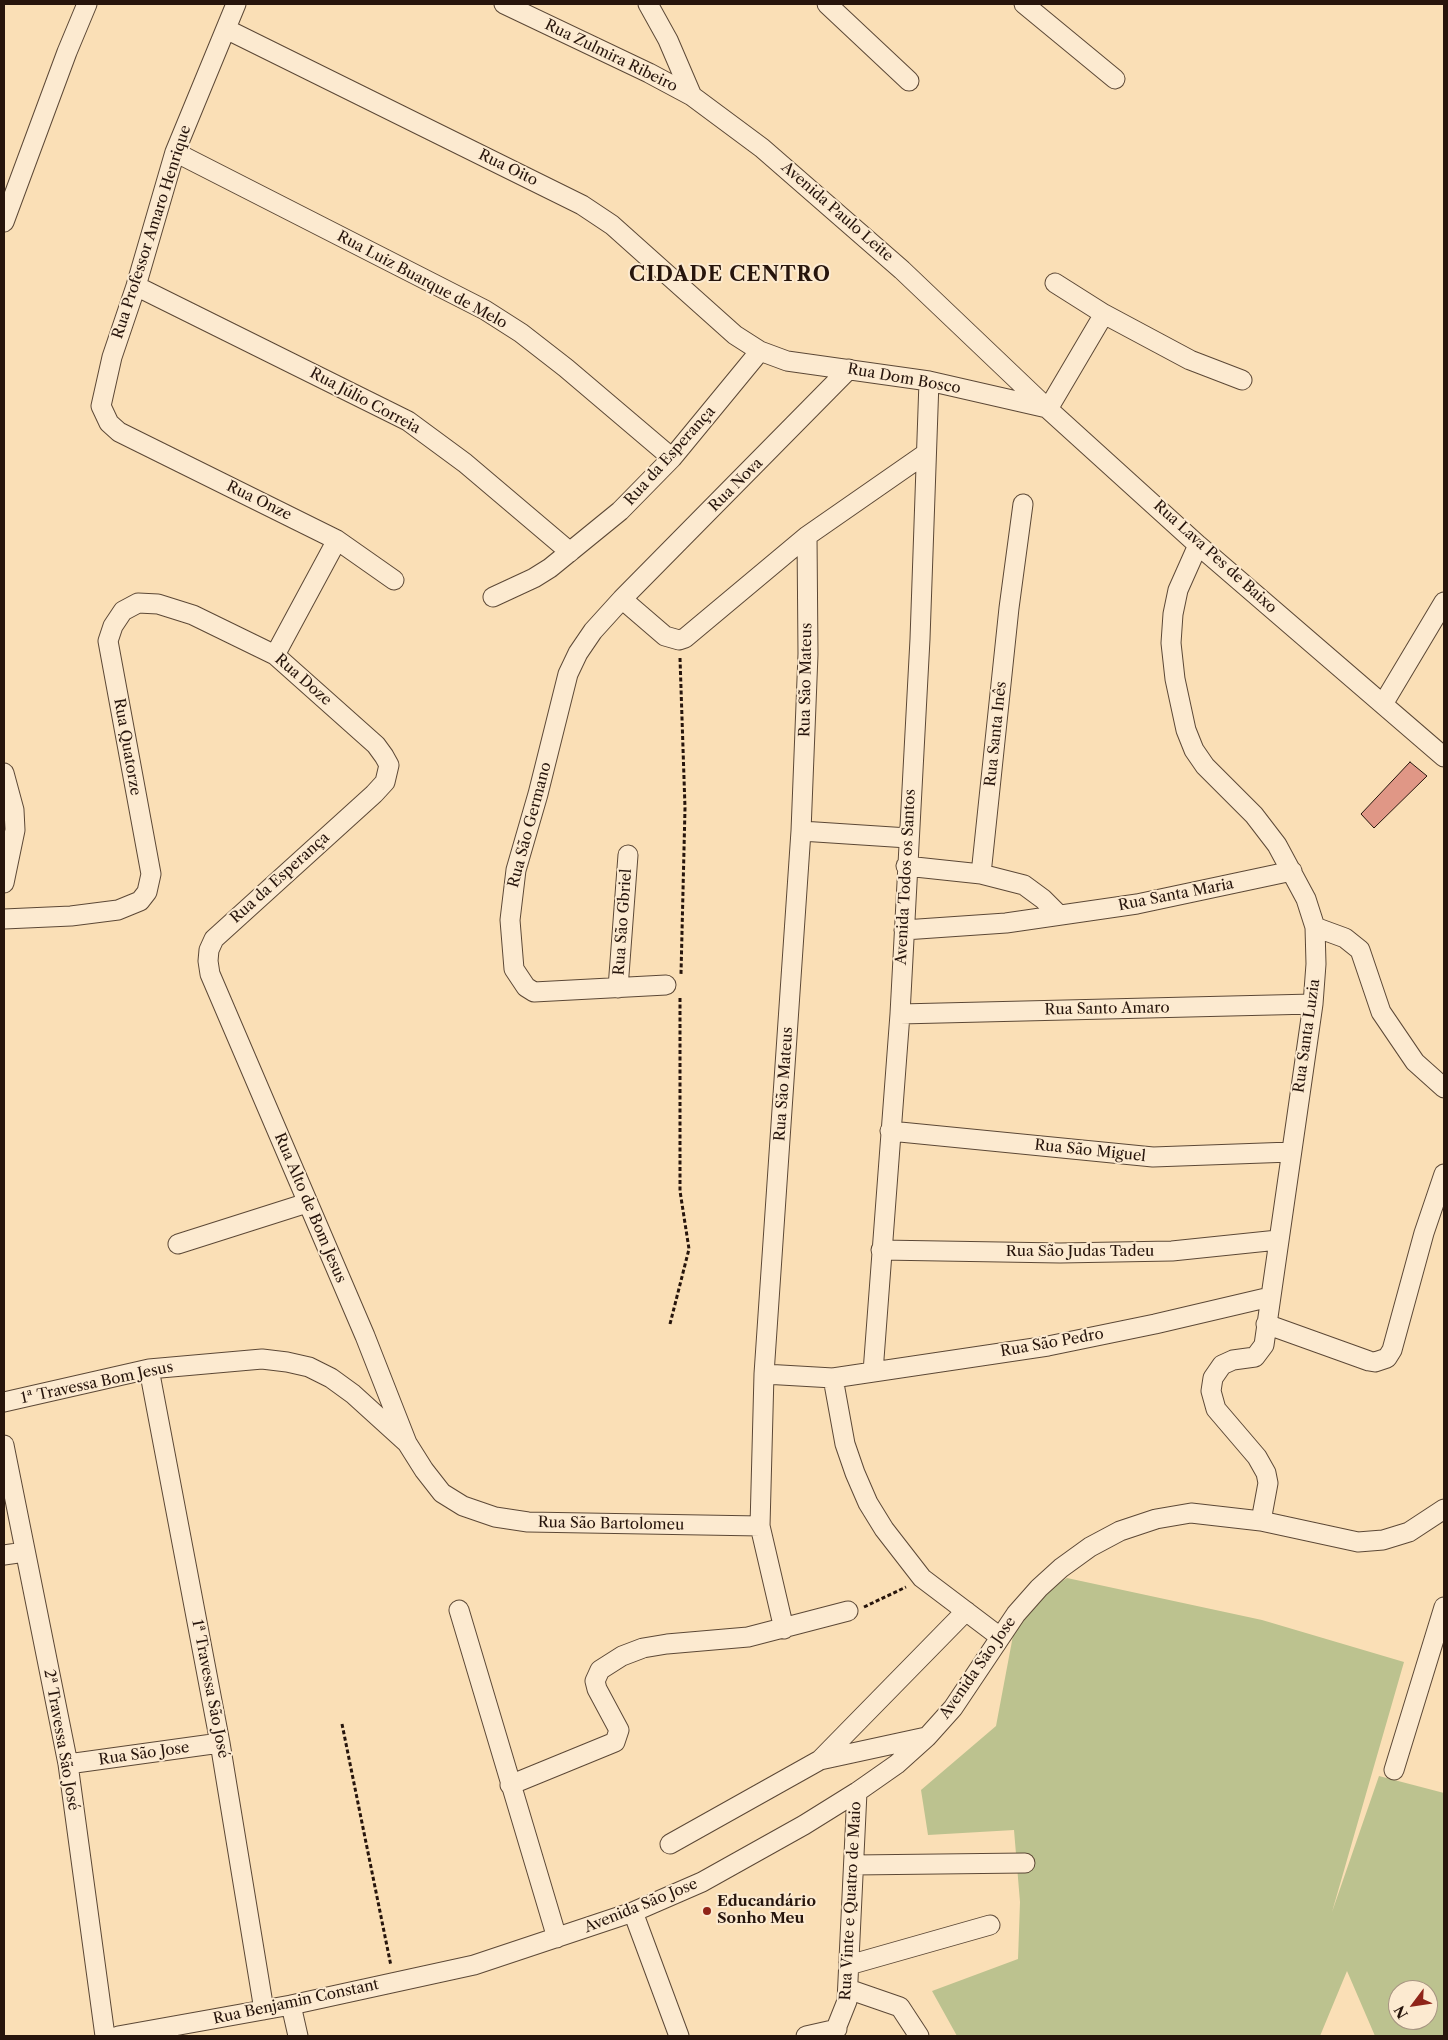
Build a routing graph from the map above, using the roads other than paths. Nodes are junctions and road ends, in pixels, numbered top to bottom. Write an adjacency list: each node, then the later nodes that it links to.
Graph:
1 (87, 4): 12 (street)
2 (236, 4): 7 (street, Rua Professor Amaro Henrique)
3 (504, 4): 10 (street, Rua Zulmira Ribeiro)
4 (648, 4): 10 (street)
5 (827, 4): 9 (street)
6 (1024, 4): 8 (street)
7 (226, 29): 11 (street, Rua Professor Amaro Henrique); 16 (street, Rua Oito)
8 (1114, 79)
9 (909, 81)
10 (692, 96): 20 (street, Avenida Paulo Leite)
11 (175, 152): 14 (street, Rua Professor Amaro Henrique); 23 (street, Rua Luiz Buarque de Melo)
12 (4, 222)
13 (1055, 283): 15 (street)
14 (136, 286): 21 (street, Rua Professor Amaro Henrique); 28 (street, Rua Júlio Correia)
15 (1104, 314): 18 (street); 20 (street)
16 (760, 351): 17 (street, Rua Dom Bosco); 23 (street, Rua da Esperança)
17 (849, 369): 19 (street, Rua Dom Bosco); 31 (street, Rua Nova)
18 (1242, 380)
19 (929, 381): 20 (street, Rua Dom Bosco); 22 (street, Avenida Todos os Santos)
20 (1048, 409): 27 (street, Rua Lava Pes de Baixo)
21 (118, 432): 26 (street, Rua Onze)
22 (925, 454): 25 (street); 40 (street, Avenida Todos os Santos)
23 (672, 458): 28 (street, Rua da Esperança)
24 (1023, 504): 44 (street, Rua Santa Inês)
25 (807, 536): 31 (street); 39 (street, Rua São Mateus)
26 (337, 540): 29 (street, Rua Onze); 34 (street)
27 (1198, 545): 35 (street, Rua Lava Pes de Baixo); 43 (street, Rua Santa Luzia)
28 (570, 552): 30 (street, Rua da Esperança)
29 (394, 580)
30 (493, 597)
31 (622, 599): 52 (street, Rua São Germano)
32 (1444, 602): 35 (street)
33 (138, 603): 34 (street, Rua Doze); 47 (street, Rua Quatorze)
34 (275, 655): 38 (street, Rua Doze)
35 (1383, 704): 36 (street, Rua Lava Pes de Baixo)
36 (1444, 757)
37 (4, 773): 45 (street)
38 (374, 794): 50 (street, Rua da Esperança)
39 (801, 830): 40 (street); 67 (street, Rua São Mateus)
40 (908, 838): 42 (street, Avenida Todos os Santos)
41 (628, 855): 52 (street, Rua São Gbriel)
42 (906, 866): 44 (street); 49 (street, Avenida Todos os Santos)
43 (1292, 871): 46 (street, Rua Santa Maria); 48 (street, Rua Santa Luzia)
44 (981, 874): 46 (street)
45 (4, 883)
46 (1058, 916): 49 (street, Rua Santa Maria)
47 (4, 919)
48 (1315, 926): 53 (street, Rua Santa Luzia); 55 (street)
49 (904, 930): 54 (street, Avenida Todos os Santos)
50 (210, 974): 59 (street, Rua Alto de Bom Jesus)
51 (666, 985): 52 (street, Rua São Germano)
52 (618, 988)
53 (1314, 1004): 54 (street, Rua Santo Amaro); 57 (street, Rua Santa Luzia)
54 (900, 1014): 56 (street, Avenida Todos os Santos)
55 (1444, 1088)
56 (890, 1131): 57 (street, Rua São Miguel); 62 (street, Avenida Todos os Santos)
57 (1291, 1152): 60 (street, Rua Santa Luzia)
58 (1444, 1174): 64 (street)
59 (307, 1203): 61 (street); 70 (street, Rua Alto de Bom Jesus)
60 (1278, 1240): 62 (street, Rua São Judas Tadeu); 63 (street, Rua Santa Luzia)
61 (178, 1244)
62 (881, 1250): 66 (street, Avenida Todos os Santos)
63 (1270, 1297): 64 (street, Rua Santa Luzia); 66 (street, Rua São Pedro)
64 (1266, 1324): 74 (street, Rua Santa Luzia)
65 (149, 1369): 69 (street, 1ª Travessa Bom Jesus); 70 (street, 1ª Travessa Bom Jesus); 85 (street, 1ª Travessa São José)
66 (873, 1372): 68 (street, Rua São Pedro)
67 (764, 1374): 68 (street, Rua São Pedro); 75 (street, Rua São Mateus)
68 (833, 1378): 81 (street)
69 (4, 1402)
70 (407, 1443): 72 (street, 1ª Travessa Bom Jesus)
71 (4, 1445): 76 (street, 2ª Travessa São José)
72 (463, 1506): 75 (street, Rua São Bartolomeu)
73 (1444, 1509): 74 (street, Avenida São Jose)
74 (1261, 1521): 83 (street, Avenida São Jose)
75 (760, 1526): 82 (street, Rua São Mateus)
76 (25, 1552): 77 (street); 87 (street, 2ª Travessa São José)
77 (4, 1555)
78 (1444, 1607): 88 (street)
79 (459, 1610): 89 (street)
80 (848, 1611): 82 (street)
81 (966, 1611): 83 (street); 86 (street)
82 (784, 1629): 89 (street)
83 (1000, 1637): 84 (street, Avenida São Jose)
84 (927, 1737): 86 (street); 90 (street, Avenida São Jose)
85 (220, 1743): 87 (street, Rua São Jose); 101 (street, 1ª Travessa São José)
86 (820, 1760): 91 (street)
87 (68, 1764): 103 (street, 2ª Travessa São José)
88 (1394, 1770)
89 (510, 1785): 96 (street)
90 (857, 1792): 93 (street, Rua Vinte e Quatro de Maio); 94 (street, Avenida São Jose)
91 (670, 1844)
92 (1025, 1863): 93 (street)
93 (854, 1864): 97 (street, Rua Vinte e Quatro de Maio)
94 (633, 1912): 96 (street, Avenida São Jose); 106 (street)
95 (990, 1925): 97 (street)
96 (557, 1938): 98 (street, Avenida São Jose)
97 (849, 1965): 99 (street, Rua Vinte e Quatro de Maio)
98 (474, 1966): 100 (street, Rua Benjamin Constant)
99 (848, 1989): 102 (street, Rua Vinte e Quatro de Maio); 108 (street)
100 (291, 2005): 101 (street, Rua Benjamin Constant); 105 (street)
101 (264, 2010): 104 (street, Rua Benjamin Constant)
102 (835, 2033): 107 (street)
103 (105, 2036)
104 (118, 2036)
105 (298, 2036)
106 (679, 2036)
107 (806, 2036)
108 (919, 2036)

